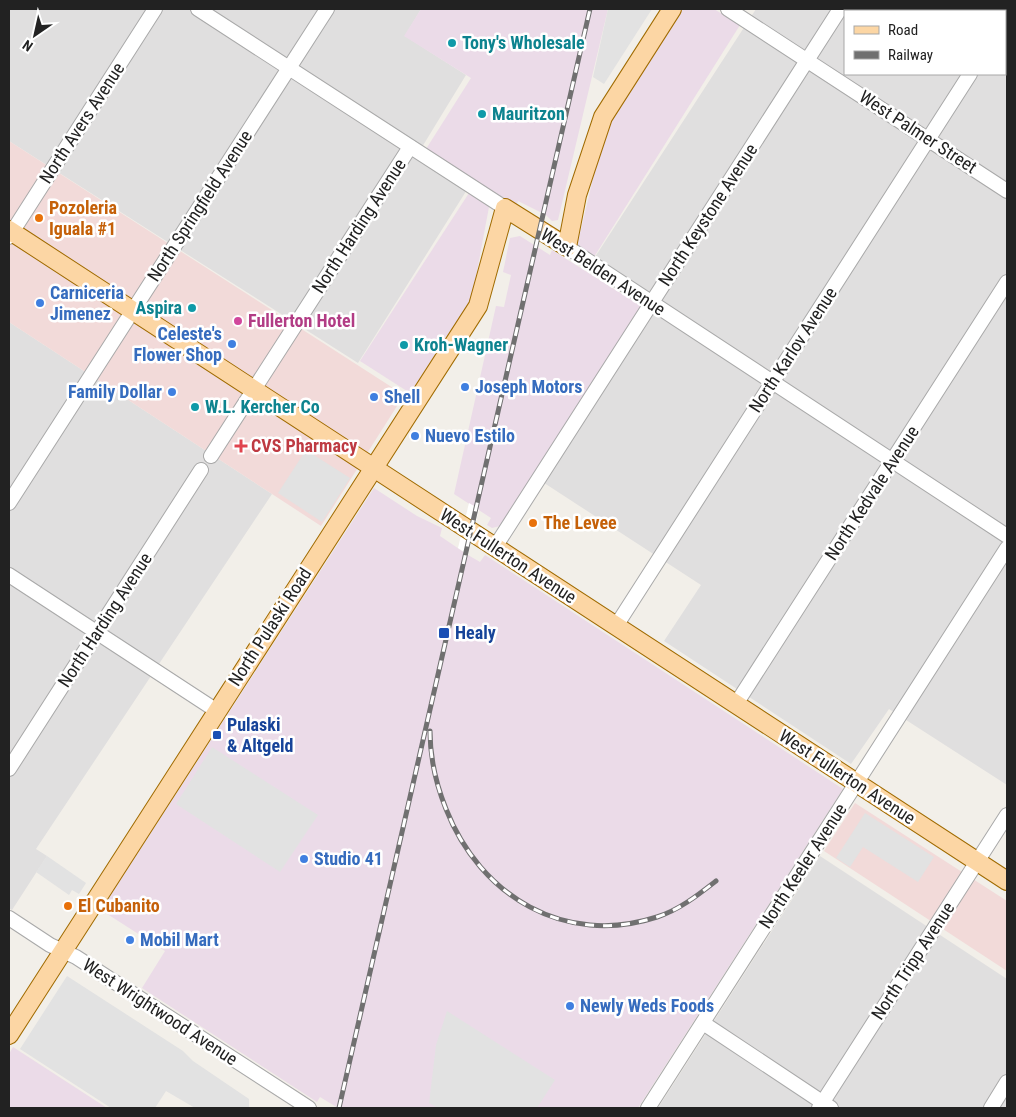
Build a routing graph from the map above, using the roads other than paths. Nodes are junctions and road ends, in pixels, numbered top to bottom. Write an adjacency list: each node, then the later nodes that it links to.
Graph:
1 (155, 9): 14 (street, North Avers Avenue)
2 (198, 9): 8 (street, West Belden Avenue)
3 (326, 9): 8 (street, North Springfield Avenue)
4 (672, 9): 15 (main road)
5 (728, 9): 7 (street, West Palmer Street)
6 (840, 9): 7 (street, North Keystone Avenue)
7 (807, 60): 10 (street, West Palmer Street); 17 (street, North Keystone Avenue)
8 (288, 68): 11 (street, West Belden Avenue); 18 (street, North Springfield Avenue)
9 (969, 75): 10 (street, North Karlov Avenue)
10 (928, 139): 12 (street, West Palmer Street); 19 (street, North Karlov Avenue)
11 (410, 147): 13 (street, West Belden Avenue); 20 (street, North Harding Avenue)
12 (1007, 190)
13 (505, 208): 15 (main road, West Belden Avenue); 23 (main road, North Pulaski Road)
14 (10, 233): 18 (main road, West Fullerton Avenue)
15 (566, 248): 17 (street, West Belden Avenue)
16 (1007, 282): 22 (street, North Kedvale Avenue)
17 (651, 304): 19 (street, West Belden Avenue); 27 (street, North Keystone Avenue)
18 (132, 310): 20 (main road, West Fullerton Avenue); 25 (street, North Springfield Avenue)
19 (772, 382): 22 (street, West Belden Avenue); 30 (street, North Karlov Avenue)
20 (253, 389): 21 (street, North Harding Avenue); 23 (main road, West Fullerton Avenue)
21 (211, 456)
22 (892, 461): 26 (street, West Belden Avenue); 32 (street, North Kedvale Avenue)
23 (373, 468): 27 (main road, West Fullerton Avenue); 33 (main road, North Pulaski Road)
24 (201, 470): 31 (street, North Harding Avenue)
25 (9, 503)
26 (1007, 536)
27 (495, 547): 30 (main road, West Fullerton Avenue)
28 (1007, 548): 35 (street, North Keeler Avenue)
29 (9, 576): 31 (street)
30 (616, 626): 32 (main road, West Fullerton Avenue)
31 (96, 633): 33 (street); 34 (street, North Harding Avenue)
32 (736, 704): 35 (main road, West Fullerton Avenue)
33 (216, 711): 40 (main road, North Pulaski Road)
34 (9, 769)
35 (857, 783): 37 (main road, West Fullerton Avenue); 41 (street, North Keeler Avenue)
36 (1007, 815): 37 (street, North Tripp Avenue)
37 (977, 861): 38 (main road, West Fullerton Avenue); 44 (street, North Tripp Avenue)
38 (1007, 881)
39 (9, 918): 40 (street, West Wrightwood Avenue)
40 (63, 951): 42 (main road, North Pulaski Road); 45 (street, West Wrightwood Avenue)
41 (703, 1023): 44 (street); 46 (street, North Keeler Avenue)
42 (9, 1035)
43 (1007, 1082): 47 (street)
44 (824, 1106)
45 (310, 1108)
46 (648, 1108)
47 (991, 1108)

